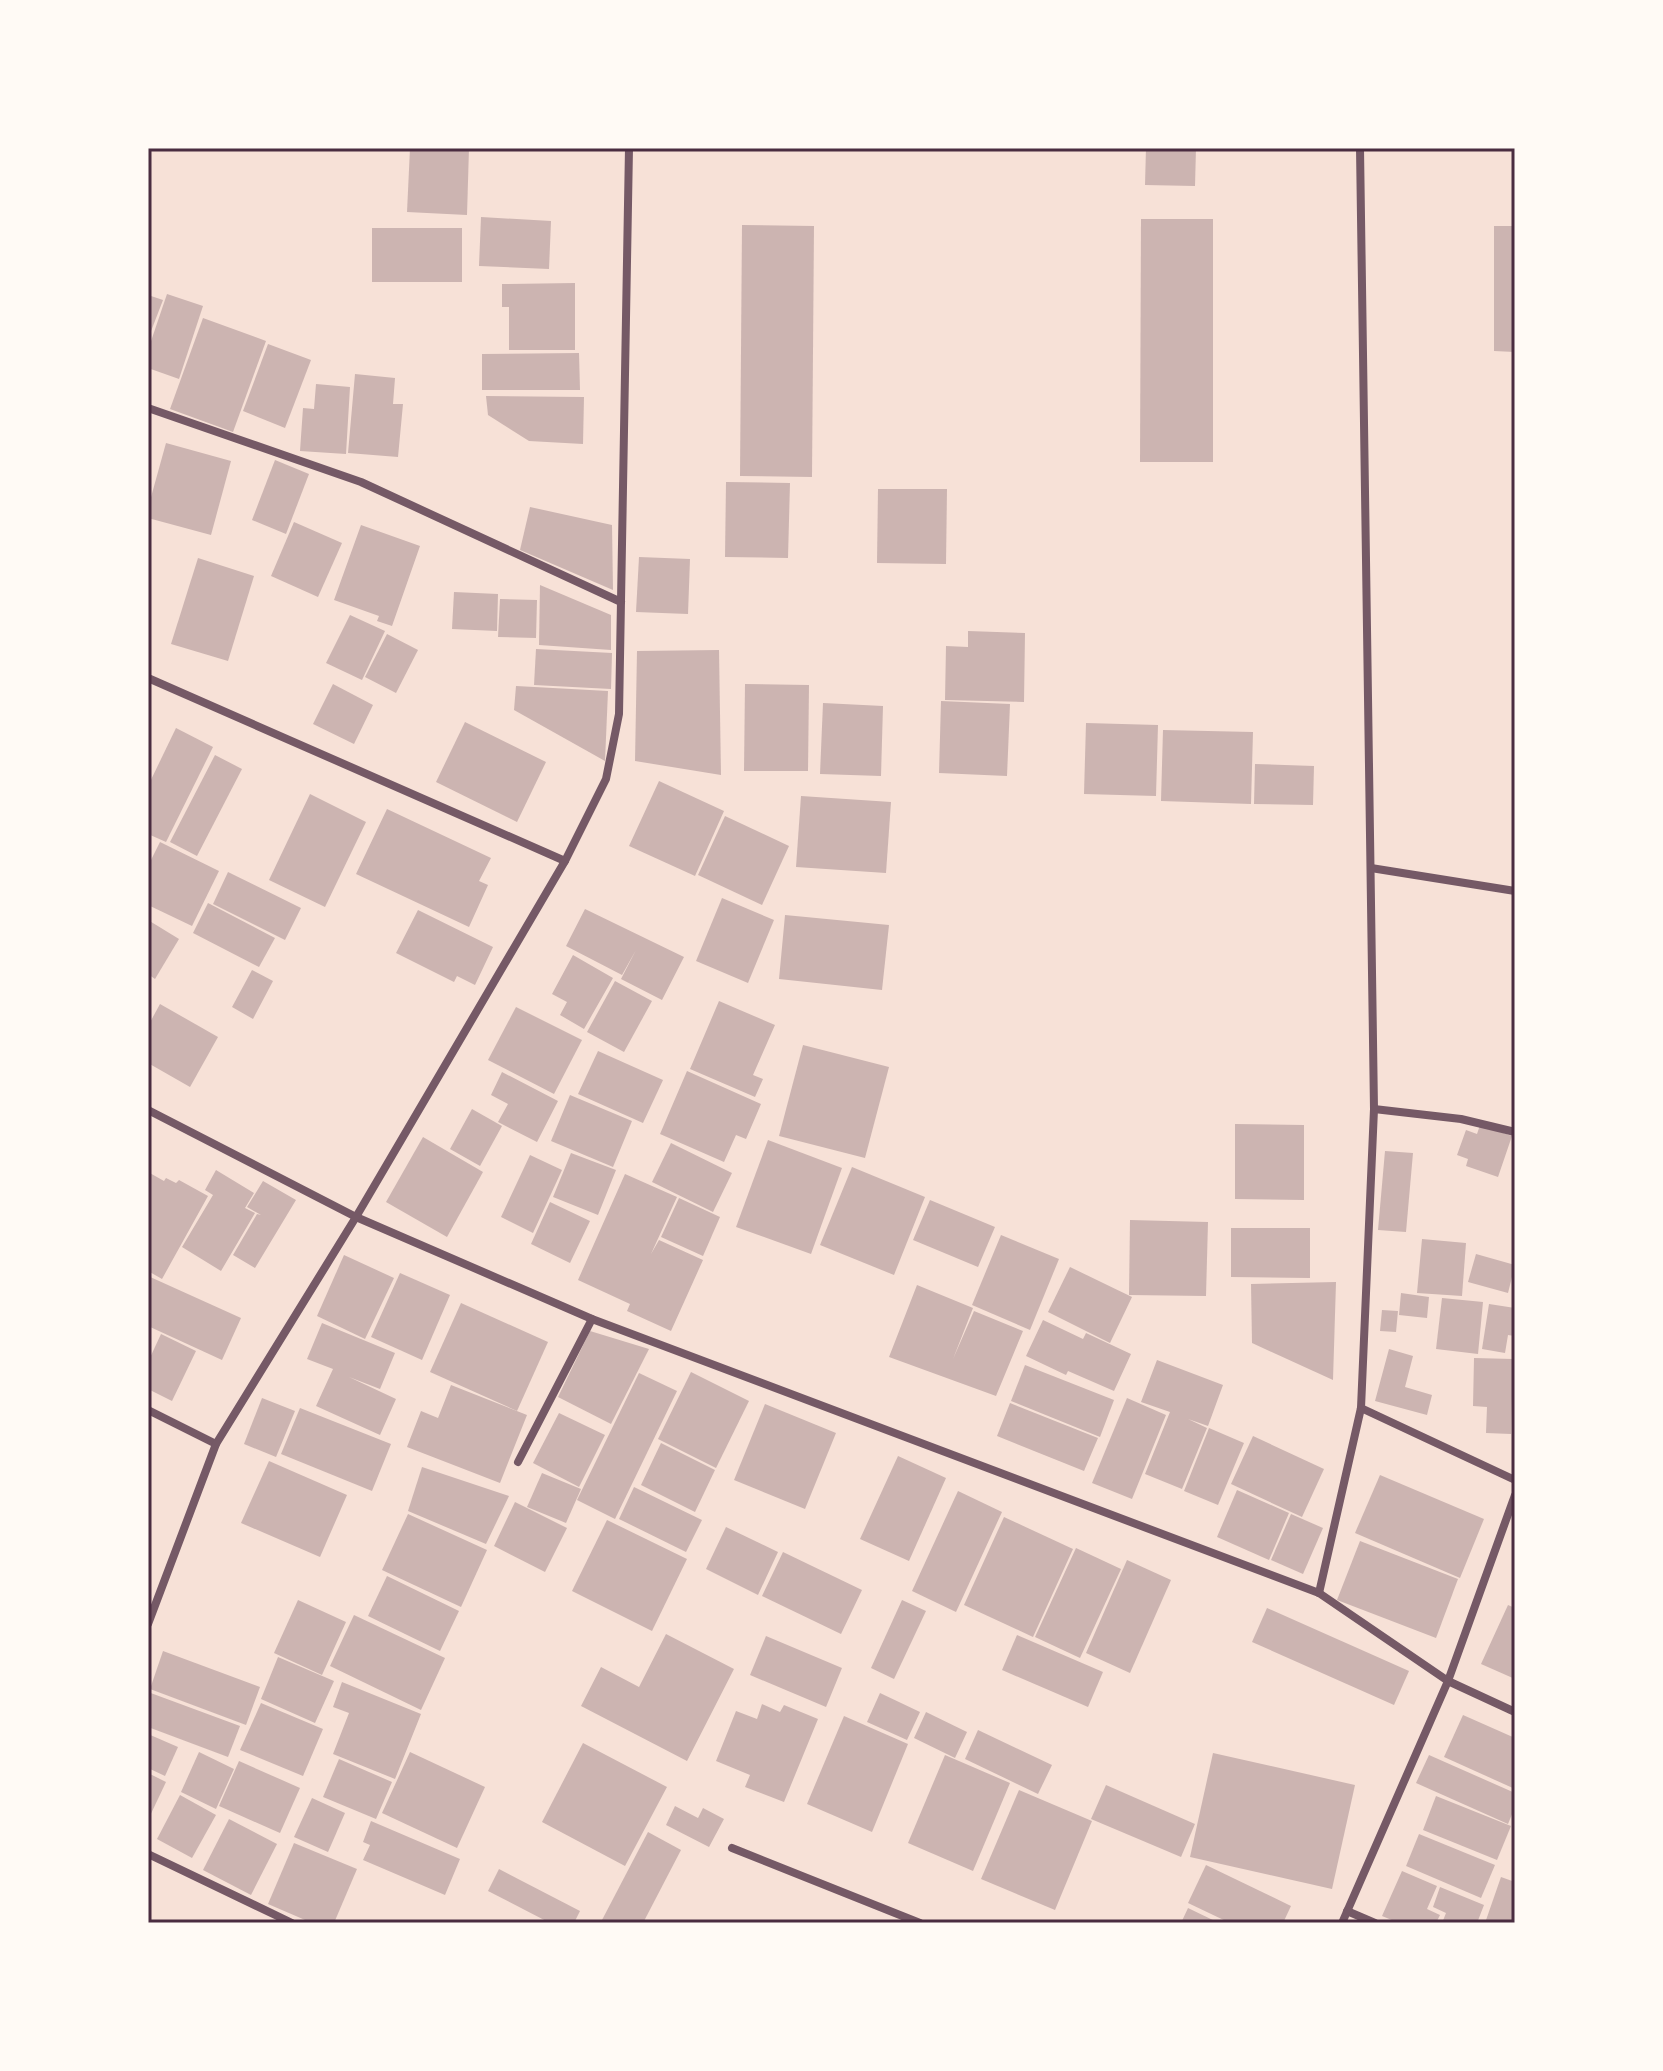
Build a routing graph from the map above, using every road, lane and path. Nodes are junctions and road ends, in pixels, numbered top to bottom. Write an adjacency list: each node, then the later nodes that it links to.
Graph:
1 (629, 148): 4 (street)
2 (1360, 148): 7 (street)
3 (148, 408): 4 (street)
4 (621, 602): 6 (street)
5 (148, 678): 6 (street)
6 (565, 861): 12 (street)
7 (1371, 868): 8 (street); 9 (street)
8 (1515, 891)
9 (1374, 1109): 11 (street); 14 (street)
10 (148, 1110): 12 (street)
11 (1515, 1132)
12 (356, 1217): 13 (street); 16 (street)
13 (592, 1319): 17 (street); 20 (street)
14 (1361, 1408): 18 (street); 20 (street)
15 (148, 1410): 16 (street)
16 (216, 1444): 21 (street)
17 (518, 1462)
18 (1515, 1480)
19 (1515, 1495): 22 (street)
20 (1319, 1593): 22 (street)
21 (148, 1624)
22 (1448, 1681): 23 (street); 26 (street)
23 (1515, 1712)
24 (732, 1848): 28 (street)
25 (148, 1854): 27 (street)
26 (1347, 1911): 29 (street); 30 (street)
27 (292, 1923)
28 (920, 1923)
29 (1342, 1923)
30 (1375, 1923)

